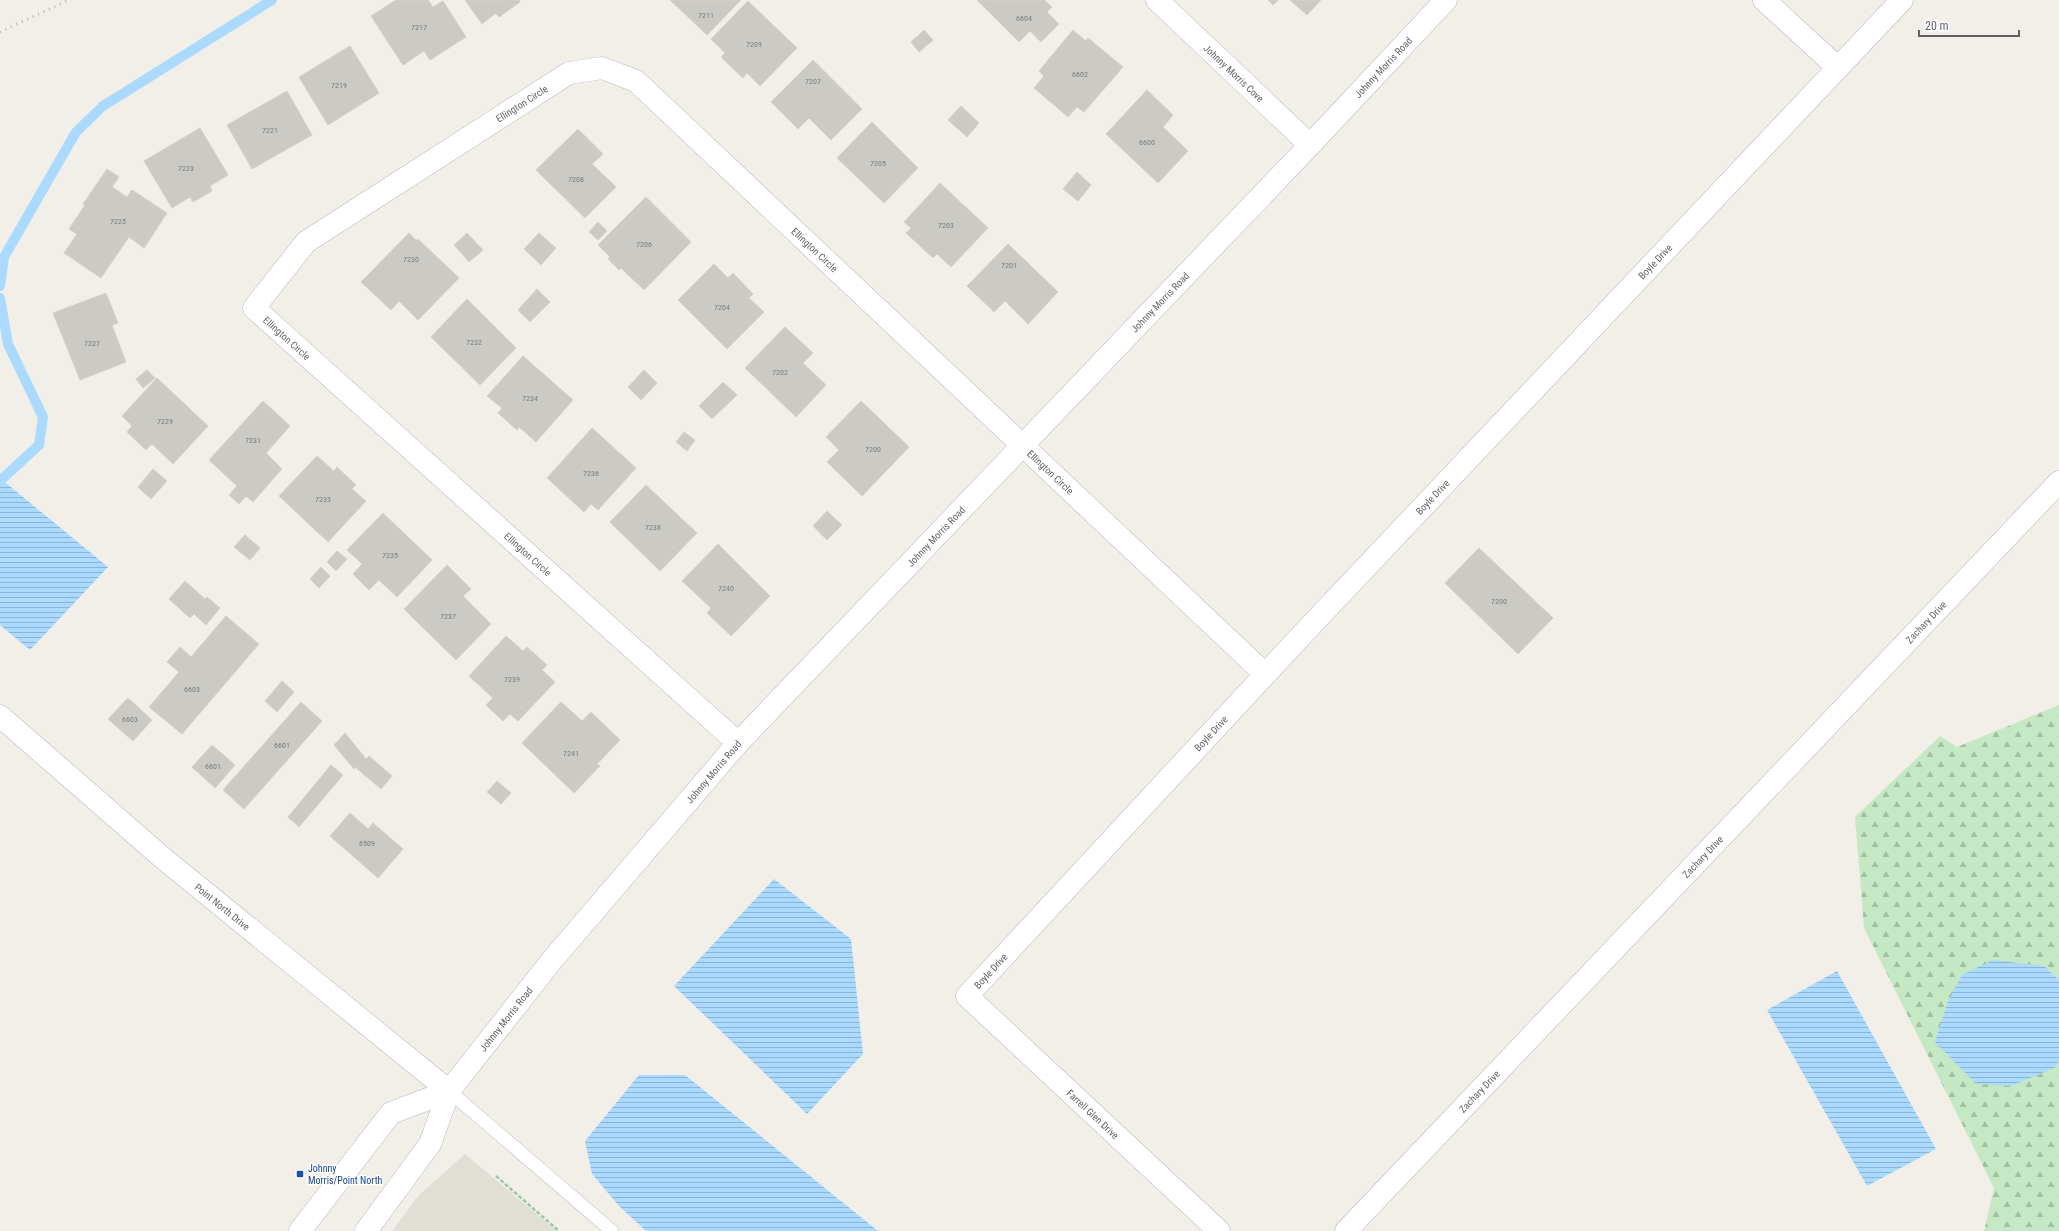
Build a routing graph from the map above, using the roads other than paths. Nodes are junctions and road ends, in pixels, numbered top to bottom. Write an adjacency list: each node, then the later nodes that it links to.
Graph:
1 (1157, 0): 6 (street, Johnny Morris Cove)
2 (1446, 0): 6 (street, Johnny Morris Road)
3 (1764, 0): 5 (street)
4 (1902, 0): 5 (street, Boyle Drive)
5 (1837, 67): 9 (street, Boyle Drive)
6 (1310, 145): 7 (street, Johnny Morris Road)
7 (1021, 446): 9 (street, Ellington Circle); 11 (street, Johnny Morris Road); 11 (street, Ellington Circle)
8 (2059, 482): 18 (street, Zachary Drive)
9 (1265, 674): 12 (street, Boyle Drive)
10 (0, 716): 13 (street, Point North Drive)
11 (738, 743): 13 (street, Johnny Morris Road)
12 (967, 996): 17 (street, Farrell Glen Drive)
13 (449, 1091): 14 (street); 15 (street, Johnny Morris Road); 16 (lane)
14 (300, 1231)
15 (366, 1231)
16 (612, 1231)
17 (1219, 1231)
18 (1346, 1231)

